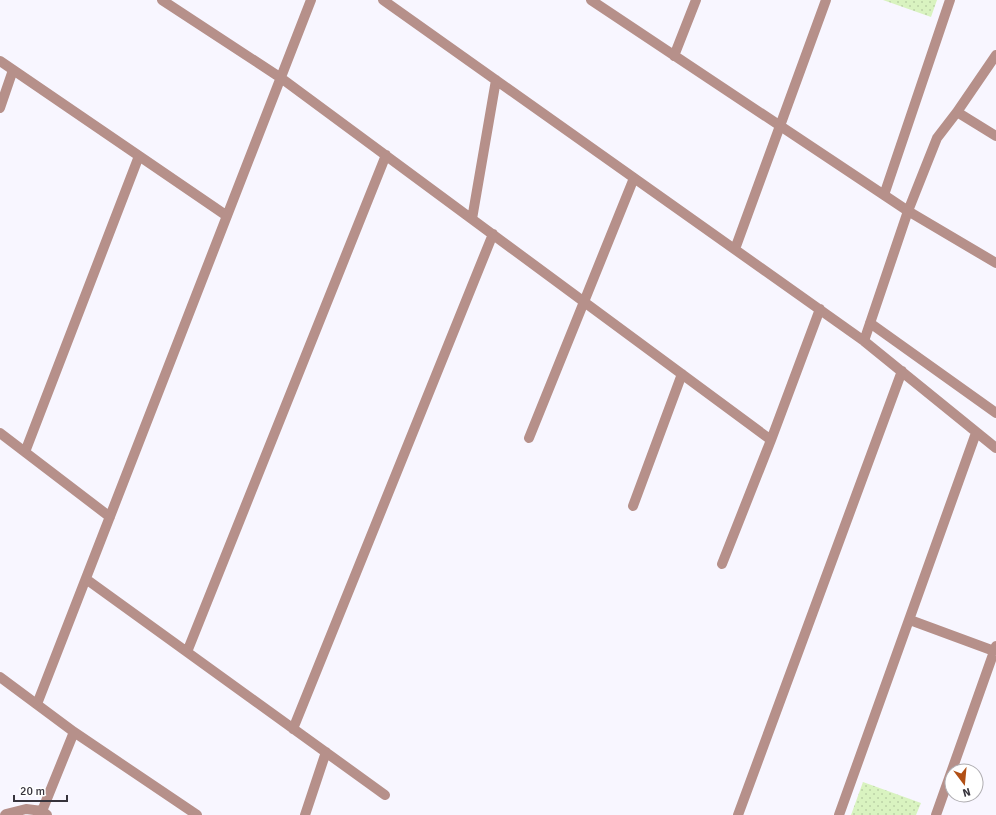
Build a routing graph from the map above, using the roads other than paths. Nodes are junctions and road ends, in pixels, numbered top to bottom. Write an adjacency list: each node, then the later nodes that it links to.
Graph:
1 (162, 0): 12 (street)
2 (312, 0): 12 (street)
3 (383, 0): 13 (street)
4 (591, 0): 9 (street)
5 (696, 0): 9 (street)
6 (826, 0): 16 (street)
7 (950, 0): 21 (street)
8 (996, 55): 15 (street)
9 (674, 56): 16 (street)
10 (0, 61): 11 (street)
11 (13, 70): 14 (street); 19 (street)
12 (281, 78): 18 (street); 23 (street)
13 (496, 80): 20 (street); 24 (street)
14 (0, 108)
15 (957, 112): 17 (street); 22 (street)
16 (780, 126): 21 (street); 26 (street)
17 (996, 136)
18 (386, 155): 24 (street); 47 (street)
19 (139, 156): 23 (street); 40 (street)
20 (634, 178): 26 (street); 28 (street)
21 (884, 195): 22 (street)
22 (908, 211): 27 (street); 30 (street)
23 (227, 216): 42 (street)
24 (472, 219): 25 (street)
25 (493, 234): 28 (street); 50 (street)
26 (735, 249): 29 (street)
27 (996, 263)
28 (584, 302): 33 (street); 37 (street)
29 (820, 310): 31 (street); 38 (street)
30 (870, 323): 31 (street); 34 (street)
31 (864, 341): 32 (street)
32 (902, 371): 36 (street); 58 (street)
33 (682, 374): 38 (street); 41 (street)
34 (996, 413)
35 (0, 433): 40 (street)
36 (976, 433): 39 (street); 45 (street)
37 (529, 438)
38 (771, 440): 43 (street)
39 (996, 448)
40 (25, 452): 42 (street)
41 (634, 506)
42 (110, 517): 44 (street)
43 (722, 564)
44 (86, 580): 47 (street); 49 (street)
45 (910, 620): 46 (street); 59 (street)
46 (995, 649): 60 (street)
47 (187, 652): 50 (street)
48 (0, 677): 49 (street)
49 (37, 704): 51 (street)
50 (293, 729): 52 (street)
51 (74, 732): 54 (street); 56 (street)
52 (326, 752): 53 (street); 57 (street)
53 (385, 795)
54 (44, 813): 55 (street)
55 (5, 815)
56 (197, 815)
57 (305, 815)
58 (738, 815)
59 (840, 815)
60 (936, 815)

